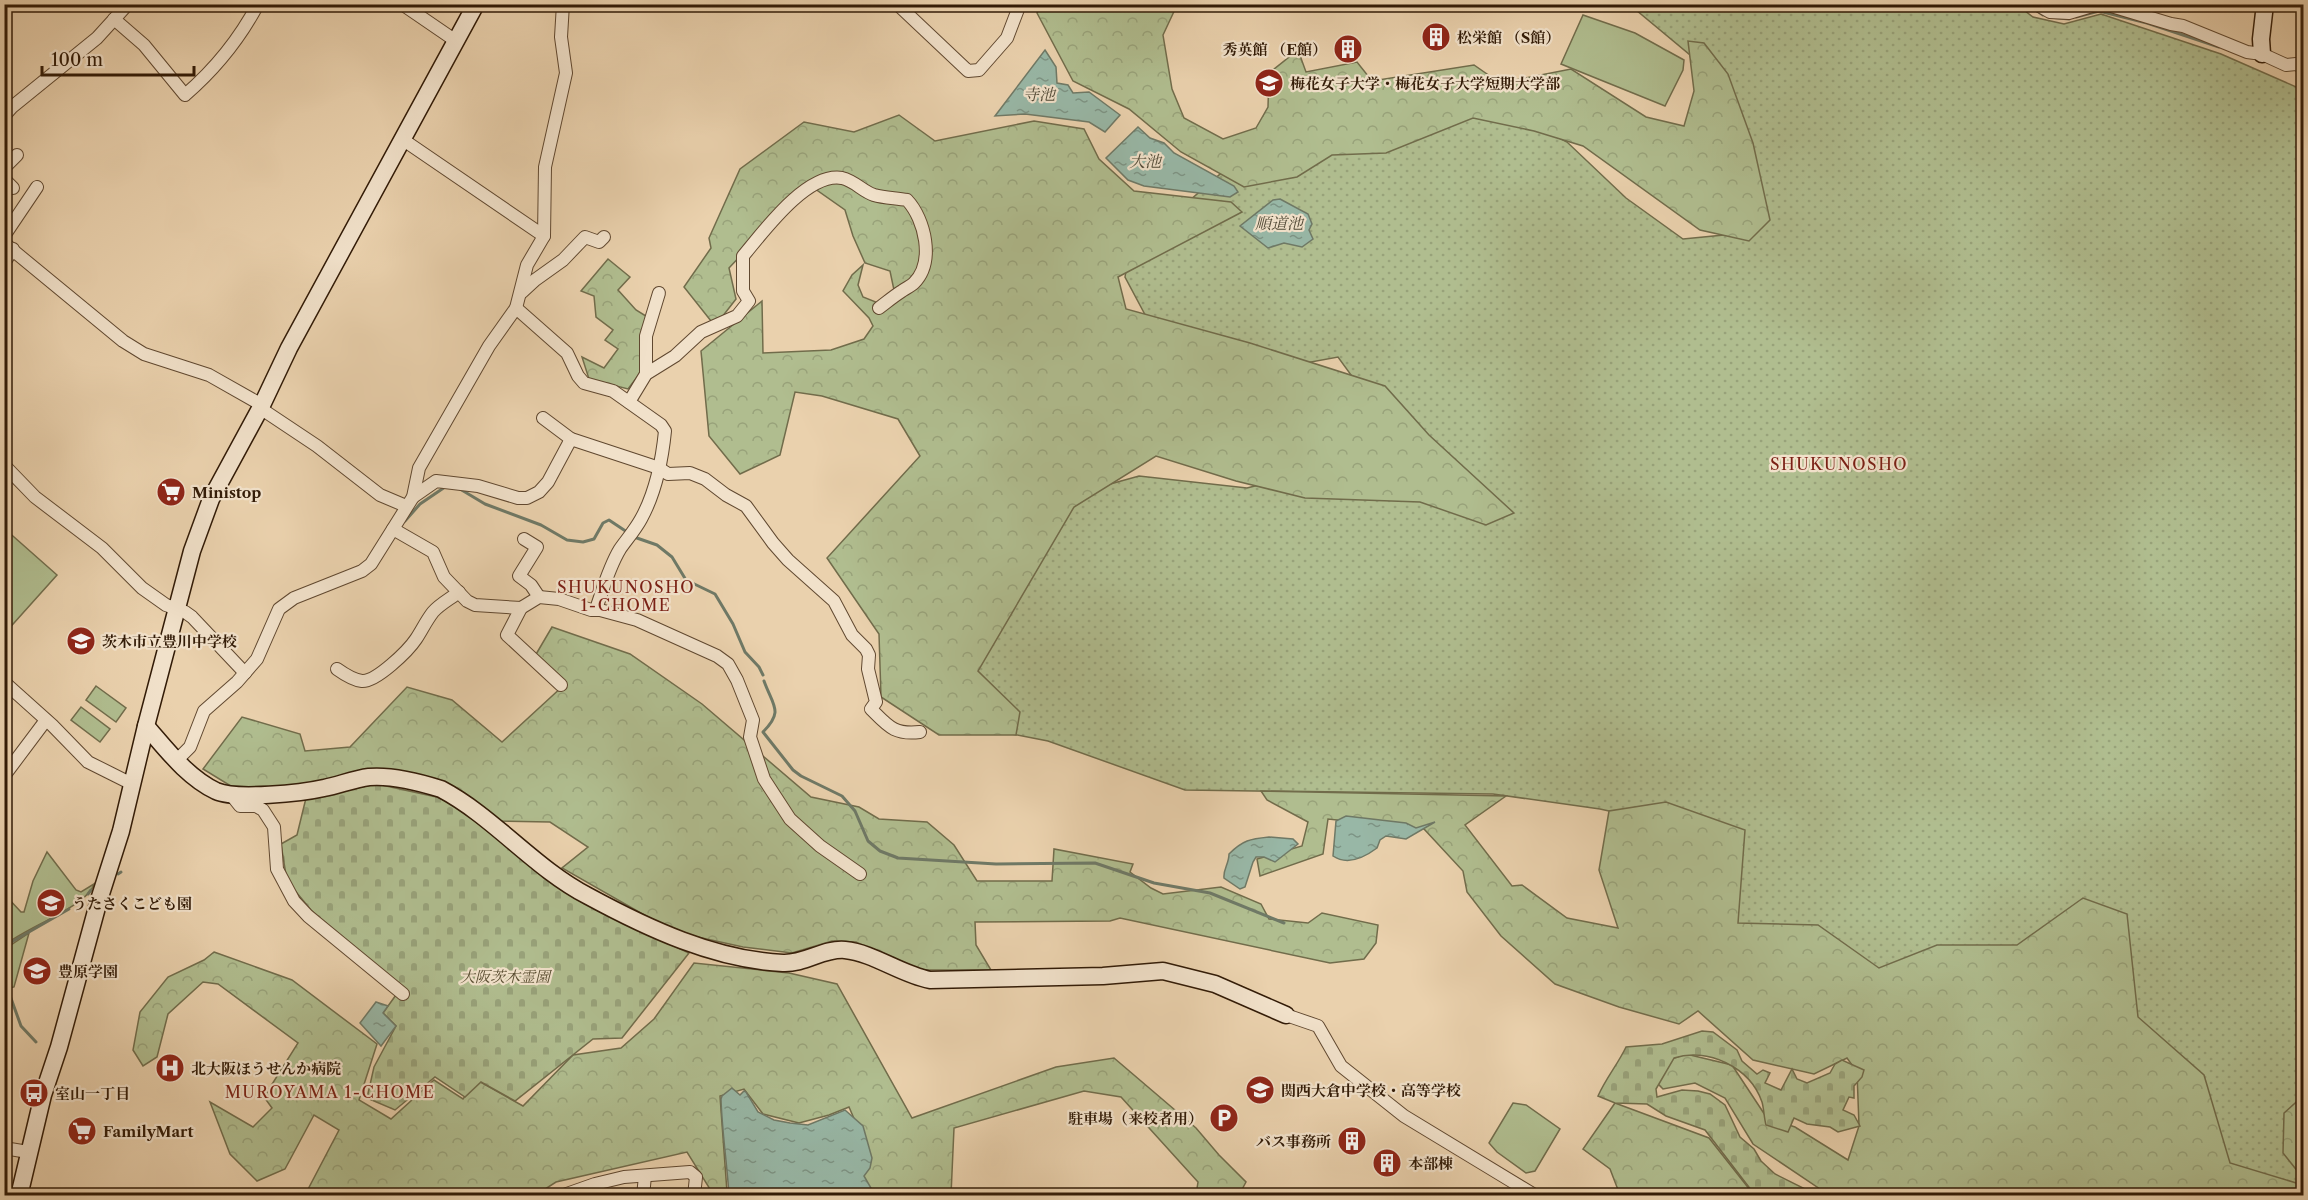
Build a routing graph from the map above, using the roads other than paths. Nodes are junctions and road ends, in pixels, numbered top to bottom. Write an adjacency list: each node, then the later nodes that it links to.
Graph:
1 (127, 4): 10 (street)
2 (258, 4): 10 (street)
3 (402, 4): 11 (street)
4 (476, 4): 11 (street)
5 (563, 4): 20 (street)
6 (897, 4): 7 (street)
7 (1020, 4)
8 (2036, 4): 12 (street)
9 (2265, 4): 12 (street)
10 (114, 19): 14 (street)
11 (456, 41): 15 (street)
12 (2262, 54): 13 (street)
13 (2304, 68)
14 (4, 116)
15 (402, 140): 20 (street); 30 (street)
16 (17, 155): 17 (street)
17 (4, 168)
18 (37, 187): 19 (street)
19 (4, 236)
20 (544, 236): 24 (street)
21 (604, 237): 24 (street)
22 (8, 246): 23 (street); 30 (street)
23 (4, 263)
24 (520, 293): 26 (street)
25 (659, 293): 28 (street)
26 (516, 308): 29 (street); 35 (street)
27 (879, 308): 28 (street)
28 (646, 374): 29 (street)
29 (629, 402): 34 (street)
30 (261, 406): 35 (street); 41 (street)
31 (543, 418): 32 (street)
32 (571, 439): 34 (street); 35 (street)
33 (4, 465): 41 (street)
34 (659, 468): 42 (street); 49 (street)
35 (410, 502): 36 (street)
36 (393, 529): 38 (street); 44 (street)
37 (524, 539): 39 (street)
38 (459, 592): 40 (street); 43 (street)
39 (538, 597): 40 (street); 42 (street)
40 (521, 608): 46 (street)
41 (176, 609): 44 (street); 48 (street)
42 (596, 609): 54 (street)
43 (337, 669)
44 (245, 673): 50 (street)
45 (4, 682): 47 (street)
46 (561, 685)
47 (46, 720): 51 (street); 52 (street)
48 (146, 726): 50 (street); 52 (street)
49 (920, 732)
50 (177, 760): 53 (street)
51 (4, 776)
52 (132, 784): 58 (street)
53 (232, 796): 55 (street); 56 (street)
54 (860, 874)
55 (403, 994)
56 (1286, 1015): 65 (street)
57 (4, 1148): 58 (street)
58 (28, 1152): 61 (street)
59 (645, 1176): 60 (street); 63 (street); 64 (street)
60 (595, 1190): 62 (street)
61 (19, 1196)
62 (561, 1196)
63 (643, 1196)
64 (694, 1196)
65 (1536, 1196)

